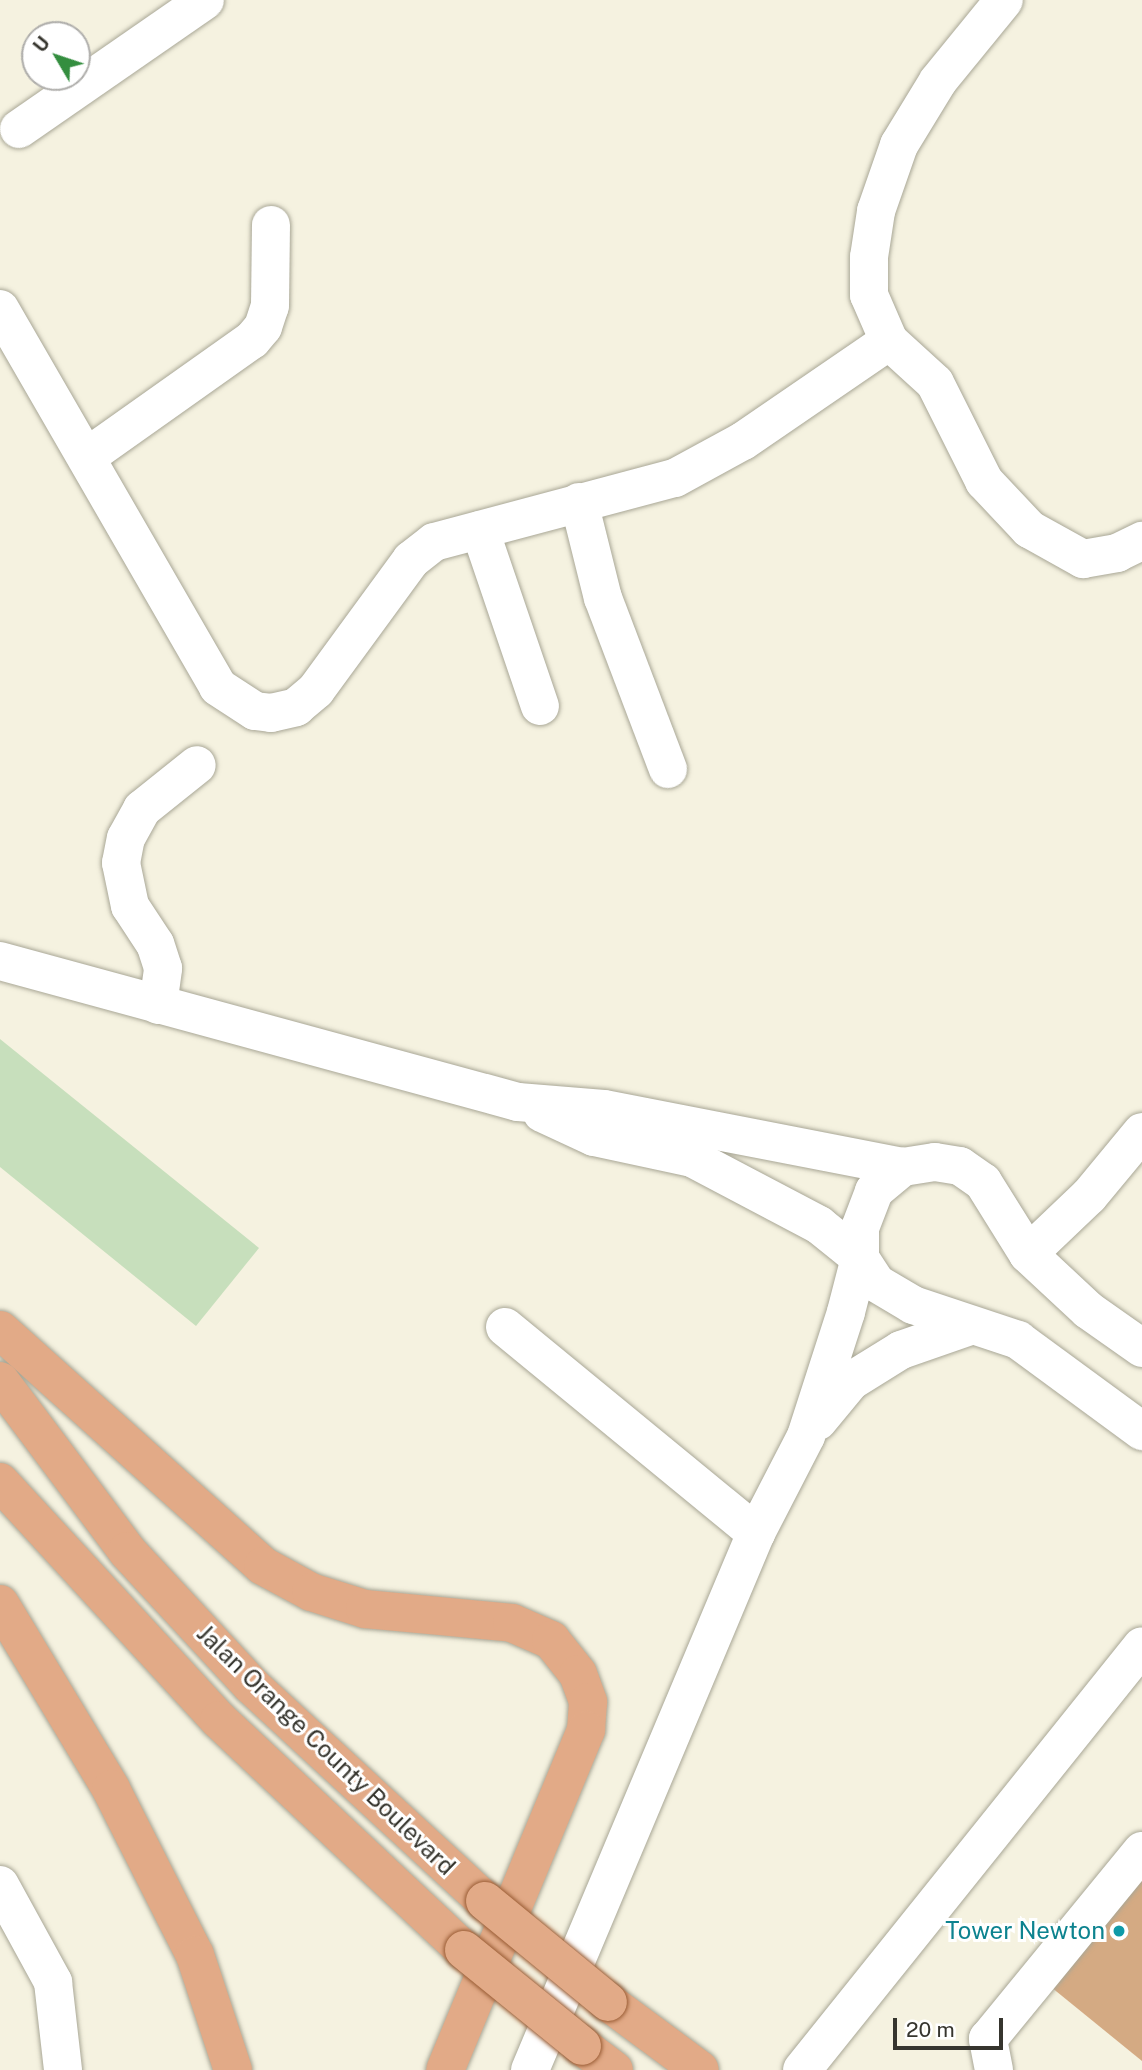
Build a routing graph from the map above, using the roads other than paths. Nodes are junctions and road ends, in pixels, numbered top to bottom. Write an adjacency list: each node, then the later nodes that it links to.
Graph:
1 (205, 0): 3 (street)
2 (1004, 0): 6 (street)
3 (19, 129)
4 (271, 225): 7 (street)
5 (0, 309): 7 (street)
6 (889, 341): 8 (street); 10 (street)
7 (88, 456): 9 (street)
8 (579, 502): 9 (street); 13 (street)
9 (480, 530): 11 (street)
10 (1142, 541)
11 (540, 706)
12 (197, 765): 15 (street)
13 (668, 769)
14 (0, 961): 15 (street)
15 (158, 1005): 16 (street)
16 (518, 1102): 18 (street); 20 (street)
17 (1142, 1132): 19 (street)
18 (903, 1167): 19 (street); 20 (street)
19 (1028, 1254): 24 (street)
20 (860, 1258): 22 (street); 27 (street)
21 (505, 1327): 29 (street)
22 (981, 1328): 26 (street); 27 (street)
23 (0, 1330): 36 (main road)
24 (1142, 1348)
25 (0, 1381): 39 (main road, Jalan Orange County Boulevard, bridge)
26 (1142, 1431)
27 (806, 1436): 29 (street)
28 (0, 1482): 38 (main road, Jalan Orange County Boulevard, bridge)
29 (756, 1533): 37 (street)
30 (0, 1604): 35 (main road)
31 (1142, 1646): 40 (street)
32 (1142, 1851): 41 (street)
33 (0, 1885): 34 (street)
34 (63, 2070)
35 (233, 2070)
36 (445, 2070)
37 (530, 2070)
38 (614, 2070)
39 (701, 2070)
40 (802, 2070)
41 (994, 2070)

